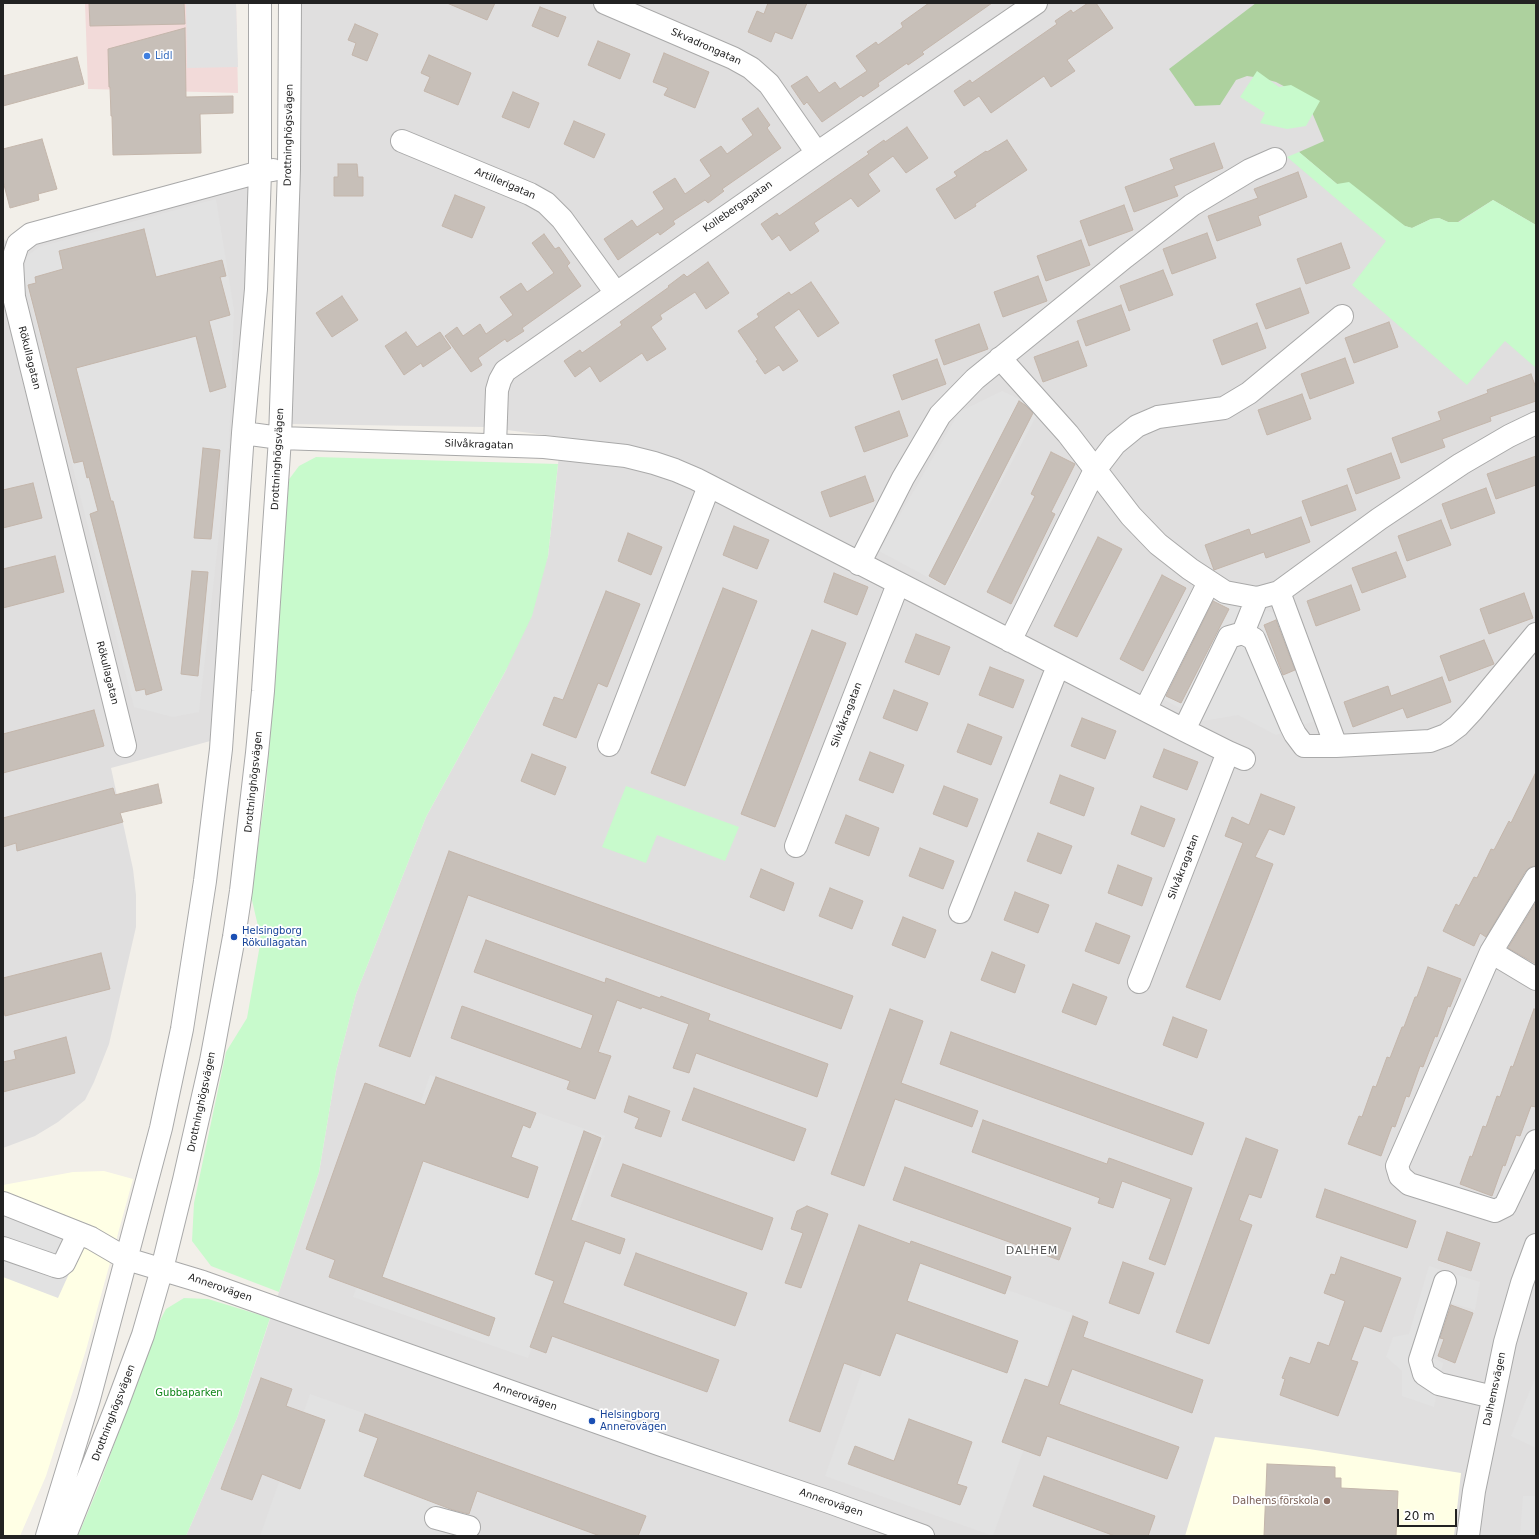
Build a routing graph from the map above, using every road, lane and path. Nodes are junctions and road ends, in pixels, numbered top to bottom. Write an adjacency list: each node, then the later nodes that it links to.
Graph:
1 (260, 3): 10 (street)
2 (290, 3): 9 (street, Drottninghögsvägen)
3 (605, 3): 7 (street, Skvadrongatan)
4 (1036, 3): 5 (street, Kollebergagatan)
5 (1014, 9): 7 (street, Kollebergagatan)
6 (402, 141): 11 (street, Artillerigatan)
7 (817, 153): 11 (street, Kollebergagatan)
8 (1275, 159): 13 (street)
9 (288, 169): 10 (street, Rökullagatan); 16 (street, Drottninghögsvägen)
10 (260, 172): 15 (street); 32 (street, Rökullagatan)
11 (616, 293): 17 (street, Kollebergagatan)
12 (1342, 316): 18 (street)
13 (1000, 358): 18 (street); 20 (street)
14 (1536, 423): 23 (street)
15 (243, 433): 16 (street, Silvåkragatan); 45 (street)
16 (280, 438): 17 (street, Silvåkragatan); 46 (street, Drottninghögsvägen)
17 (495, 445): 19 (street, Silvåkragatan)
18 (1096, 470): 21 (street); 27 (street)
19 (709, 486): 20 (street, Silvåkragatan); 31 (street)
20 (859, 564): 22 (street, Silvåkragatan)
21 (1209, 582): 24 (street); 29 (street)
22 (898, 584): 27 (street, Silvåkragatan); 34 (street, Silvåkragatan)
23 (1279, 592): 24 (street); 33 (street)
24 (1257, 598): 25 (street)
25 (1243, 633): 30 (street); 33 (street)
26 (1536, 634): 33 (street)
27 (1010, 641): 28 (street, Silvåkragatan)
28 (1058, 666): 29 (street, Silvåkragatan); 36 (street)
29 (1145, 710): 30 (street, Silvåkragatan)
30 (1184, 730): 39 (street, Silvåkragatan)
31 (609, 745)
32 (125, 746)
33 (1336, 746)
34 (796, 846)
35 (1536, 878): 37 (street)
36 (960, 912)
37 (1491, 952): 38 (street); 40 (street)
38 (1536, 979)
39 (1139, 982)
40 (1536, 1141)
41 (3, 1203): 42 (street, Annerovägen)
42 (78, 1234): 44 (street); 45 (street, Annerovägen)
43 (1536, 1245): 48 (street, Dalhemsvägen)
44 (3, 1248)
45 (127, 1259): 46 (street, Annerovägen); 52 (street)
46 (162, 1269): 53 (street, Drottninghögsvägen); 54 (street, Annerovägen)
47 (1445, 1282): 49 (street)
48 (1529, 1286): 49 (street, Dalhemsvägen)
49 (1493, 1397): 55 (street, Dalhemsvägen)
50 (436, 1518): 51 (street)
51 (469, 1527)
52 (47, 1536)
53 (65, 1536)
54 (923, 1536)
55 (1468, 1536)

